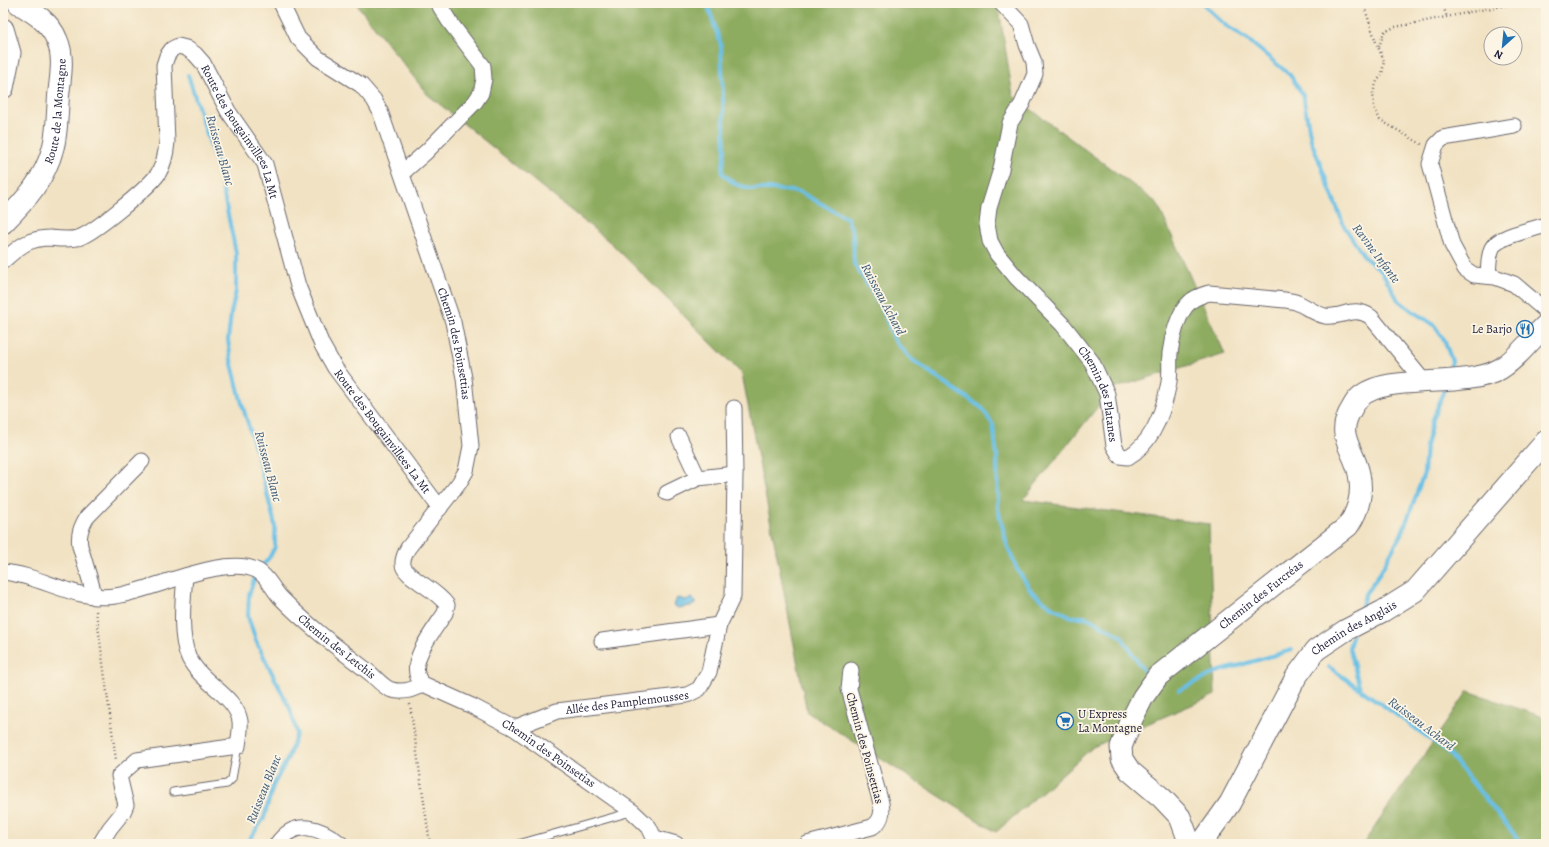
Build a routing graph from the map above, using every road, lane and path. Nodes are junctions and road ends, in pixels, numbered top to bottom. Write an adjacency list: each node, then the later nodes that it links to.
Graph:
1 (18, 3): 15 (street, Route de la Montagne)
2 (281, 3): 14 (street, Chemin des Poinsettias)
3 (438, 3): 14 (street)
4 (1001, 3): 21 (street, Chemin des Platanes)
5 (1363, 3): 10 (path)
6 (1442, 3): 8 (path)
7 (1517, 3): 8 (path)
8 (1447, 17): 10 (path)
9 (3, 29): 11 (street)
10 (1378, 48): 13 (path)
11 (3, 88)
12 (1514, 126): 13 (street)
13 (1433, 152): 18 (street)
14 (402, 173): 29 (street, Chemin des Poinsettias)
15 (3, 223)
16 (1546, 225): 18 (street)
17 (3, 261): 29 (street, Route des Bougainvillees La Mt)
18 (1488, 276): 19 (street)
19 (1546, 311)
20 (1546, 325): 21 (street, Chemin des Furcréas)
21 (1443, 381): 50 (street, Chemin des Furcréas)
22 (734, 408): 26 (street, Allée des Pamplemousses)
23 (679, 437): 27 (street)
24 (1546, 441): 51 (street, Chemin des Anglais)
25 (142, 461): 32 (street)
26 (735, 474): 27 (street); 33 (street, Allée des Pamplemousses)
27 (698, 478): 28 (street)
28 (667, 493)
29 (440, 508): 36 (street, Chemin des Poinsettias)
30 (3, 572): 32 (street, Chemin des Letchis)
31 (185, 576): 32 (street, Chemin des Letchis); 36 (street, Chemin des Letchis); 38 (street)
32 (95, 597): 39 (path)
33 (719, 625): 34 (street); 37 (street, Allée des Pamplemousses)
34 (602, 641)
35 (852, 670): 49 (street, Chemin des Poinsettias)
36 (417, 688): 37 (street, Chemin des Poinsetias); 46 (path)
37 (514, 728): 41 (street, Chemin des Poinsetias)
38 (238, 746): 39 (street); 40 (lane)
39 (119, 776): 43 (street)
40 (173, 792)
41 (634, 812): 42 (street, Chemin des Poinsetias); 47 (lane)
42 (656, 841): 48 (street)
43 (100, 844)
44 (277, 844): 45 (street)
45 (341, 844)
46 (430, 844)
47 (518, 844)
48 (676, 844)
49 (807, 844)
50 (1190, 844)
51 (1201, 844)

